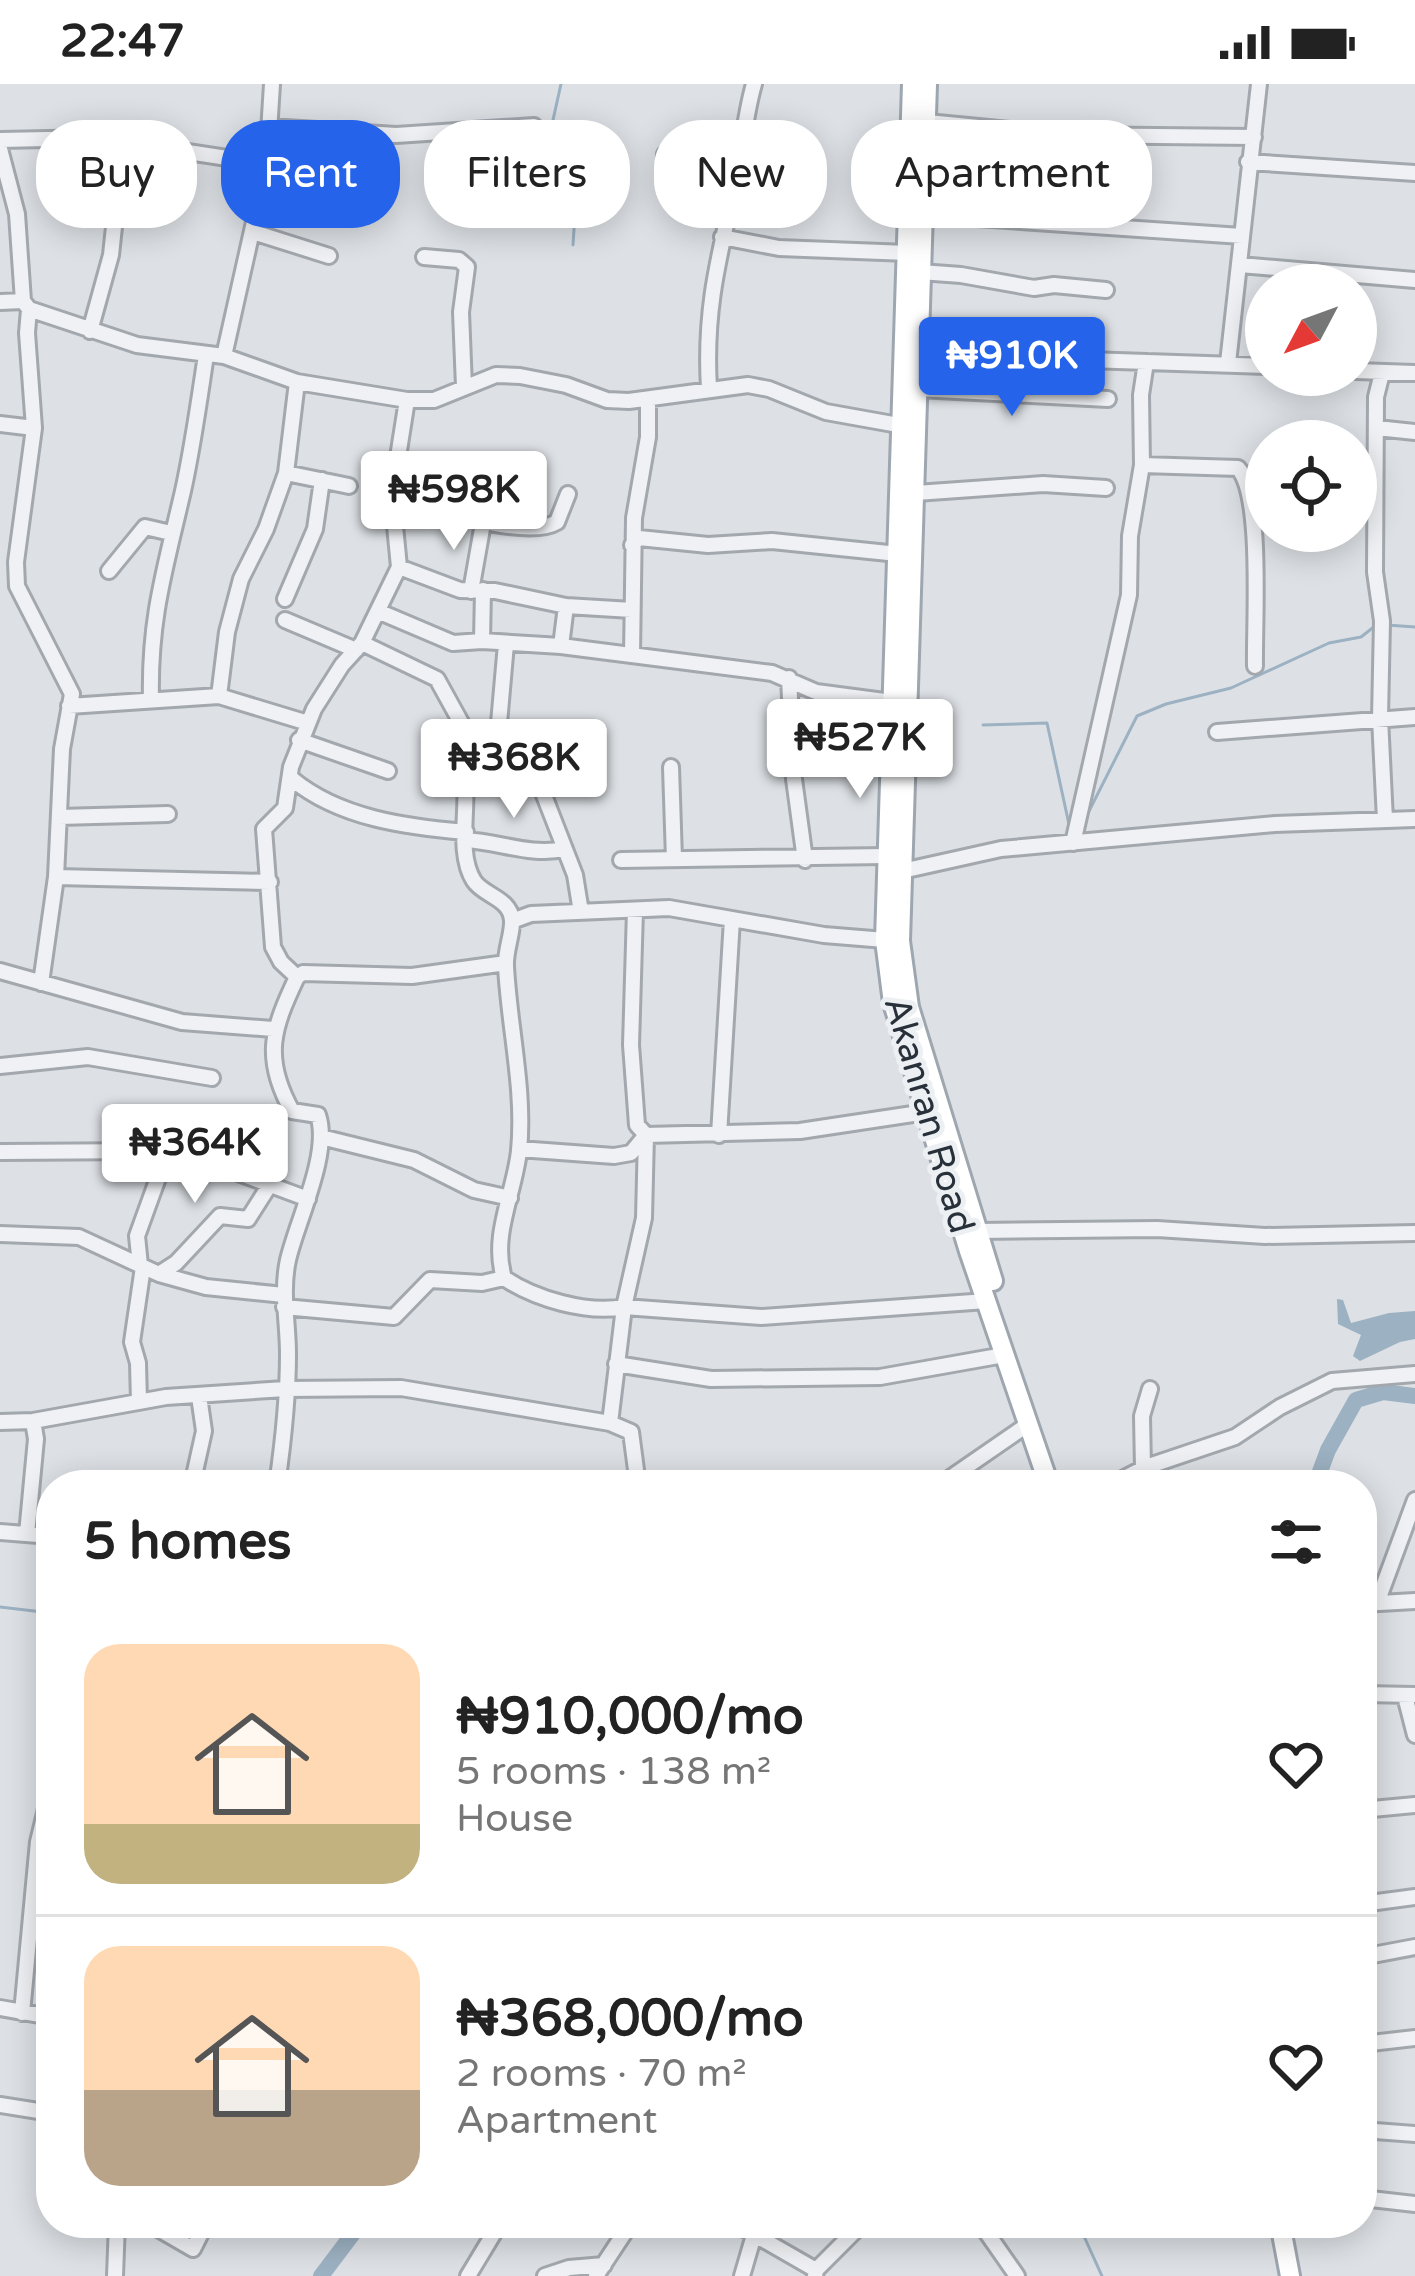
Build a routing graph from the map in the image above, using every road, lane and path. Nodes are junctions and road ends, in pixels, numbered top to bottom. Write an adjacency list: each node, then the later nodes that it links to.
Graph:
1 (272, 84): 6 (street)
2 (754, 84): 7 (street)
3 (912, 84): 8 (main road, Akanran Road)
4 (927, 84): 9 (main road, Akanran Road)
5 (1259, 84): 11 (street)
6 (270, 120)
7 (744, 120)
8 (913, 120)
9 (927, 120)
10 (1152, 136): 11 (street)
11 (1254, 137): 14 (street)
12 (36, 142): 13 (street)
13 (0, 144): 33 (street)
14 (1248, 162): 15 (street); 23 (street)
15 (1415, 173)
16 (114, 228): 34 (street)
17 (254, 228): 22 (street)
18 (724, 228): 24 (street)
19 (913, 228): 25 (main road, Akanran Road)
20 (917, 228): 29 (main road, Akanran Road)
21 (1123, 228): 23 (street)
22 (253, 232): 26 (street); 37 (street)
23 (1242, 236): 28 (street)
24 (722, 237): 25 (street); 46 (street)
25 (908, 253): 53 (main road, Akanran Road)
26 (329, 256)
27 (424, 257): 45 (street)
28 (1240, 266): 30 (street); 39 (street)
29 (920, 272): 31 (street); 35 (main road, Akanran Road)
30 (1415, 280)
31 (1106, 290)
32 (0, 302): 33 (street)
33 (26, 305): 34 (street); 54 (street)
34 (90, 331): 36 (street)
35 (919, 348): 38 (street); 47 (main road, Akanran Road)
36 (206, 355): 37 (street); 66 (street)
37 (224, 356): 44 (street)
38 (1146, 362): 39 (street); 57 (street)
39 (1228, 363): 40 (street)
40 (1245, 364)
41 (1377, 373): 42 (street)
42 (1382, 373): 43 (street); 51 (street)
43 (1415, 373)
44 (297, 382): 49 (street); 58 (street)
45 (464, 387): 49 (street); 50 (street)
46 (709, 388): 50 (street); 53 (street)
47 (918, 389): 48 (street); 62 (main road, Akanran Road)
48 (1108, 399)
49 (407, 400): 64 (street)
50 (648, 400): 67 (street)
51 (1377, 420)
52 (0, 424): 54 (street)
53 (904, 427): 69 (main road, Akanran Road)
54 (34, 428): 88 (street)
55 (1377, 428): 56 (street)
56 (1415, 432)
57 (1142, 465): 83 (street); 105 (street)
58 (286, 473): 59 (street); 85 (street)
59 (322, 480): 60 (street); 73 (street)
60 (349, 486)
61 (1106, 488): 62 (street)
62 (916, 493): 103 (main road, Akanran Road)
63 (568, 494): 65 (street)
64 (392, 495): 65 (street); 70 (street)
65 (483, 523): 72 (street)
66 (171, 533): 71 (street); 86 (street)
67 (632, 545): 69 (street); 75 (street)
68 (1375, 552): 90 (street)
69 (898, 554): 87 (main road, Akanran Road)
70 (399, 567): 72 (street); 76 (street)
71 (110, 571)
72 (477, 591): 74 (street); 78 (street)
73 (285, 599)
74 (566, 607): 75 (street); 81 (street)
75 (632, 610): 82 (street)
76 (380, 612): 78 (street); 80 (street)
77 (285, 620): 80 (street)
78 (482, 640): 79 (street)
79 (506, 644): 81 (street); 94 (street)
80 (359, 646): 91 (street); 94 (street)
81 (561, 646): 82 (street)
82 (632, 655): 84 (street)
83 (1255, 666)
84 (789, 678): 87 (street); 110 (street)
85 (219, 696): 86 (street); 91 (street)
86 (151, 700): 88 (street)
87 (892, 702): 103 (main road, Akanran Road)
88 (69, 706): 100 (street)
89 (1415, 717): 90 (street)
90 (1380, 718): 92 (street); 102 (street)
91 (308, 723): 93 (street)
92 (1217, 732)
93 (299, 740): 96 (street); 97 (street)
94 (496, 757): 98 (street)
95 (671, 767): 108 (street)
96 (388, 771)
97 (292, 779): 104 (street); 113 (street)
98 (494, 780): 104 (street); 106 (street)
99 (167, 814): 100 (street)
100 (59, 817): 112 (street)
101 (1415, 819): 102 (street)
102 (1385, 820): 105 (street)
103 (895, 826): 107 (main road, Akanran Road); 111 (main road, Akanran Road)
104 (466, 836): 106 (street); 117 (street)
105 (1073, 843): 111 (street)
106 (566, 848): 115 (street)
107 (886, 856): 110 (street); 118 (main road, Akanran Road)
108 (674, 859): 109 (street); 110 (street)
109 (621, 860)
110 (805, 860)
111 (902, 871): 136 (main road, Akanran Road)
112 (56, 877): 113 (street); 122 (street)
113 (270, 882): 121 (street)
114 (635, 910): 115 (street); 116 (street); 127 (street)
115 (581, 912): 117 (street)
116 (732, 919): 118 (street); 128 (street)
117 (512, 921): 119 (street)
118 (885, 940): 126 (main road, Akanran Road)
119 (506, 963): 121 (street); 130 (street)
120 (0, 971): 122 (street)
121 (297, 977): 123 (street)
122 (41, 982): 123 (street)
123 (273, 1029): 129 (street)
124 (0, 1066): 125 (street)
125 (212, 1078)
126 (926, 1112): 128 (street); 144 (main road, Akanran Road)
127 (646, 1135): 128 (street); 130 (street); 145 (street)
128 (719, 1135)
129 (321, 1137): 134 (street); 135 (street)
130 (519, 1149): 135 (street)
131 (0, 1152): 132 (street)
132 (166, 1153): 133 (street); 139 (street)
133 (269, 1186): 134 (street); 141 (street)
134 (308, 1198): 143 (street)
135 (510, 1198): 142 (street)
136 (976, 1231): 137 (street); 163 (main road, Akanran Road)
137 (1415, 1233)
138 (0, 1234): 139 (street)
139 (130, 1253): 140 (street)
140 (142, 1266): 141 (street); 152 (street)
141 (159, 1274): 143 (street)
142 (504, 1278): 143 (street); 145 (street)
143 (284, 1301): 149 (street)
144 (987, 1301): 145 (street); 146 (main road, Akanran Road)
145 (624, 1307): 147 (street)
146 (1004, 1355): 147 (street); 156 (main road, Akanran Road)
147 (616, 1364): 155 (street)
148 (1415, 1374): 157 (street)
149 (284, 1389): 151 (street); 155 (street); 159 (street)
150 (1150, 1389): 157 (street)
151 (199, 1396): 152 (street); 158 (street)
152 (139, 1402): 153 (street)
153 (33, 1421): 154 (street); 166 (street)
154 (0, 1422)
155 (610, 1423): 160 (street)
156 (1027, 1425): 161 (street); 162 (main road, Akanran Road)
157 (1143, 1469)
158 (196, 1470)
159 (278, 1470)
160 (636, 1470)
161 (962, 1470)
162 (1044, 1470)
163 (1054, 1470)
164 (1415, 1500): 168 (street)
165 (0, 1532): 166 (street)
166 (27, 1534): 167 (street)
167 (36, 1535)
168 (1377, 1588)
169 (1415, 1601): 170 (street)
170 (1377, 1604)
171 (1377, 1695): 172 (street)
172 (1410, 1696): 173 (street)
173 (1415, 1735)
174 (1415, 1805): 175 (street)
175 (1377, 1809)
176 (36, 1863): 182 (street)
177 (1415, 1897): 178 (street)
178 (1377, 1902)
179 (1415, 1947): 180 (street)
180 (1377, 1954)
181 (0, 2008): 182 (street)
182 (22, 2013): 183 (street)
183 (36, 2015)
184 (1415, 2038): 185 (street)
185 (1377, 2042)
186 (0, 2105): 187 (street)
187 (36, 2111)
188 (1377, 2131): 189 (street)
189 (1415, 2134)
190 (1377, 2200): 191 (street)
191 (1415, 2204)
192 (116, 2238): 205 (street)
193 (175, 2238): 194 (street)
194 (199, 2238)
195 (491, 2238): 206 (street)
196 (622, 2238): 203 (street)
197 (753, 2238): 208 (street)
198 (759, 2238): 204 (street)
199 (849, 2238): 204 (street)
200 (990, 2238): 209 (street)
201 (1283, 2238): 210 (main road)
202 (1294, 2238): 211 (main road)
203 (600, 2271): 207 (street)
204 (815, 2273)
205 (115, 2276)
206 (468, 2276)
207 (545, 2276)
208 (742, 2276)
209 (1017, 2276)
210 (1290, 2276)
211 (1300, 2276)

